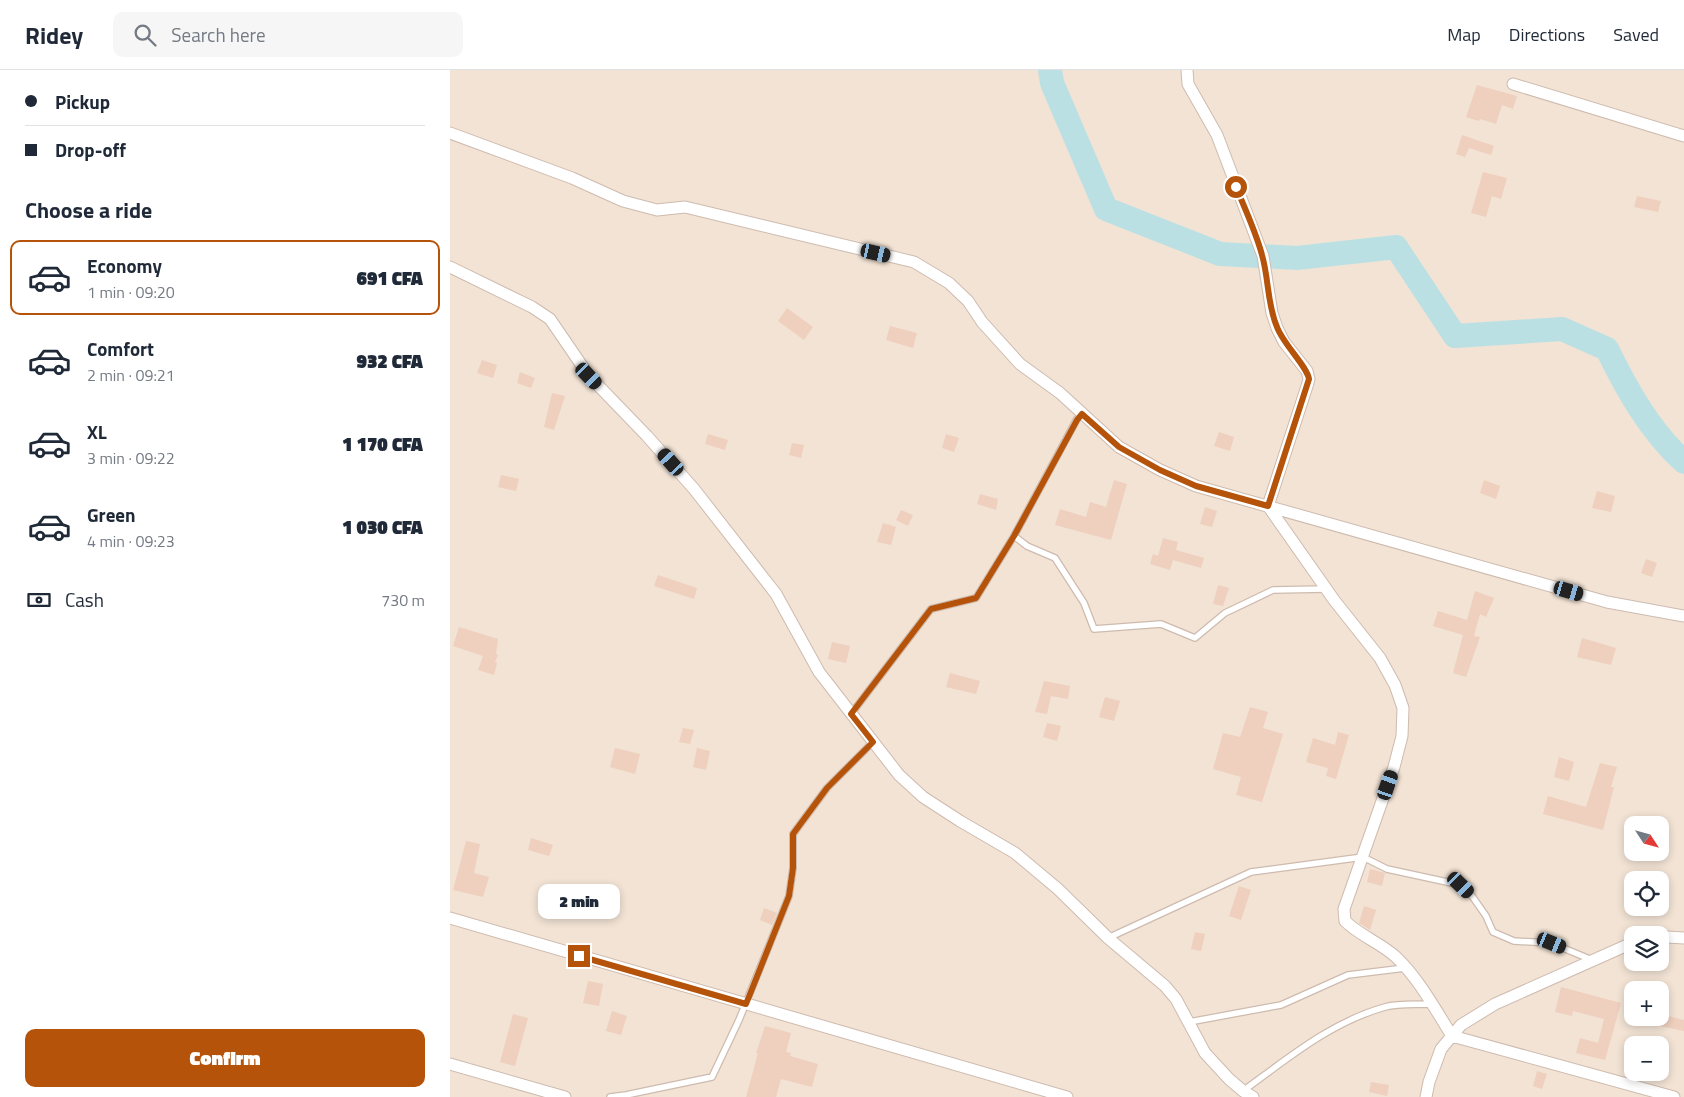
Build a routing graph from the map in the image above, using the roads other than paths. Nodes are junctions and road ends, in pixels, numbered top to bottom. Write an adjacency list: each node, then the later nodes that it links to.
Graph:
1 (1187, 70): 7 (street)
2 (1513, 84): 4 (street)
3 (450, 133): 6 (street)
4 (1684, 136)
5 (450, 267): 11 (street)
6 (1082, 414): 7 (street); 8 (lane)
7 (1268, 506): 9 (street); 10 (street)
8 (1014, 536): 9 (lane); 11 (lane)
9 (1326, 589): 13 (street)
10 (1684, 616)
11 (851, 714): 12 (street)
12 (873, 742): 16 (street); 21 (lane)
13 (1363, 856): 16 (lane); 19 (lane); 20 (street)
14 (450, 918): 21 (street)
15 (1669, 937): 17 (street)
16 (1108, 938): 23 (street)
17 (1684, 938)
18 (1624, 947): 19 (street)
19 (1594, 960): 24 (street)
20 (1405, 968): 22 (street); 23 (lane)
21 (746, 1004): 28 (lane); 29 (street)
22 (1432, 1004): 24 (street); 26 (lane)
23 (1189, 1022): 26 (street)
24 (1452, 1036): 30 (street); 31 (street)
25 (450, 1064): 27 (street)
26 (1248, 1094)
27 (565, 1097)
28 (610, 1097)
29 (1067, 1097)
30 (1426, 1097)
31 (1674, 1097)

